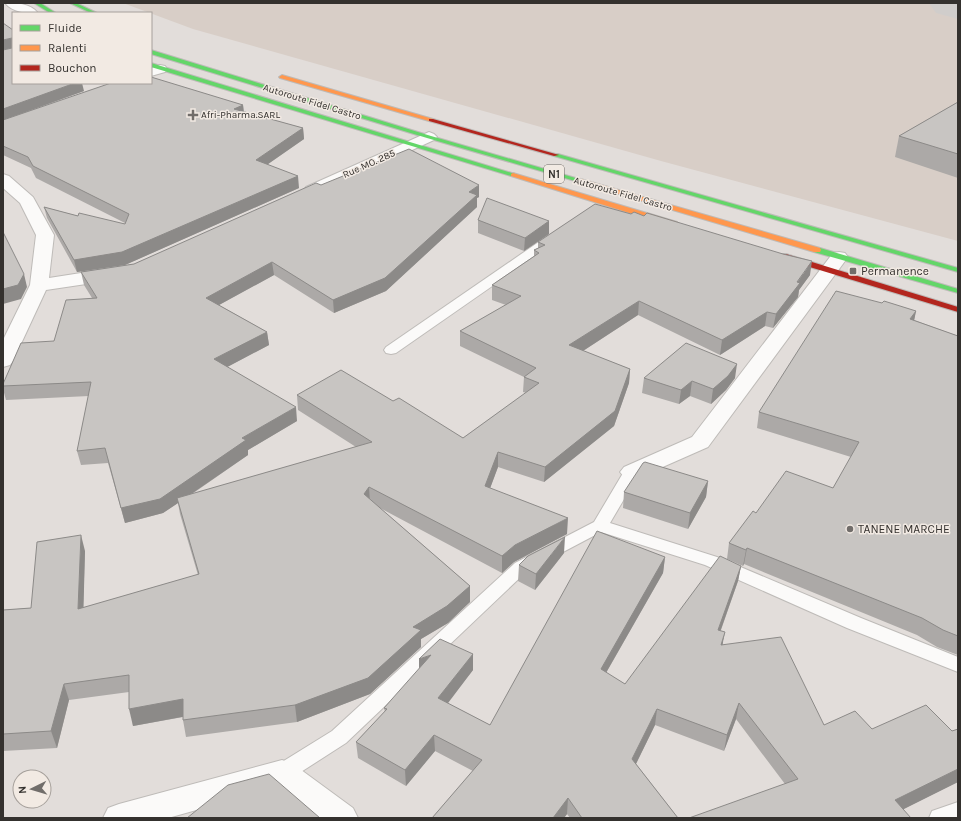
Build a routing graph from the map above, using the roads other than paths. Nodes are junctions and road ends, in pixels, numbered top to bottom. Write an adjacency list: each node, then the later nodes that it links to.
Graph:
1 (11, 3): 4 (street)
2 (36, 3): 5 (main road)
3 (72, 3): 6 (main road)
4 (30, 12)
5 (52, 12)
6 (93, 12)
7 (152, 52): 10 (main road, Autoroute Fidel Castro / N1)
8 (154, 69): 11 (main road)
9 (274, 75): 20 (main road, Autoroute Fidel Castro / N1)
10 (430, 137): 11 (street, Rue MO. 285); 19 (main road, Autoroute Fidel Castro / N1)
11 (412, 145): 13 (street, Rue MO. 285); 14 (main road)
12 (3, 179): 22 (street)
13 (296, 197)
14 (604, 203): 15 (lane); 16 (main road)
15 (591, 212)
16 (686, 227)
17 (559, 234): 27 (lane)
18 (777, 255): 19 (main road)
19 (834, 264): 23 (main road, Autoroute Fidel Castro / N1); 24 (main road); 29 (street)
20 (958, 270)
21 (129, 271): 22 (street)
22 (39, 285): 25 (street)
23 (958, 292)
24 (958, 310)
25 (24, 315): 26 (street); 28 (street)
26 (3, 324)
27 (392, 350)
28 (3, 361)
29 (632, 472): 30 (lane)
30 (600, 526): 31 (lane); 32 (lane)
31 (958, 665)
32 (282, 773): 34 (street); 35 (street)
33 (958, 811): 36 (lane)
34 (119, 818)
35 (342, 818)
36 (940, 818)

